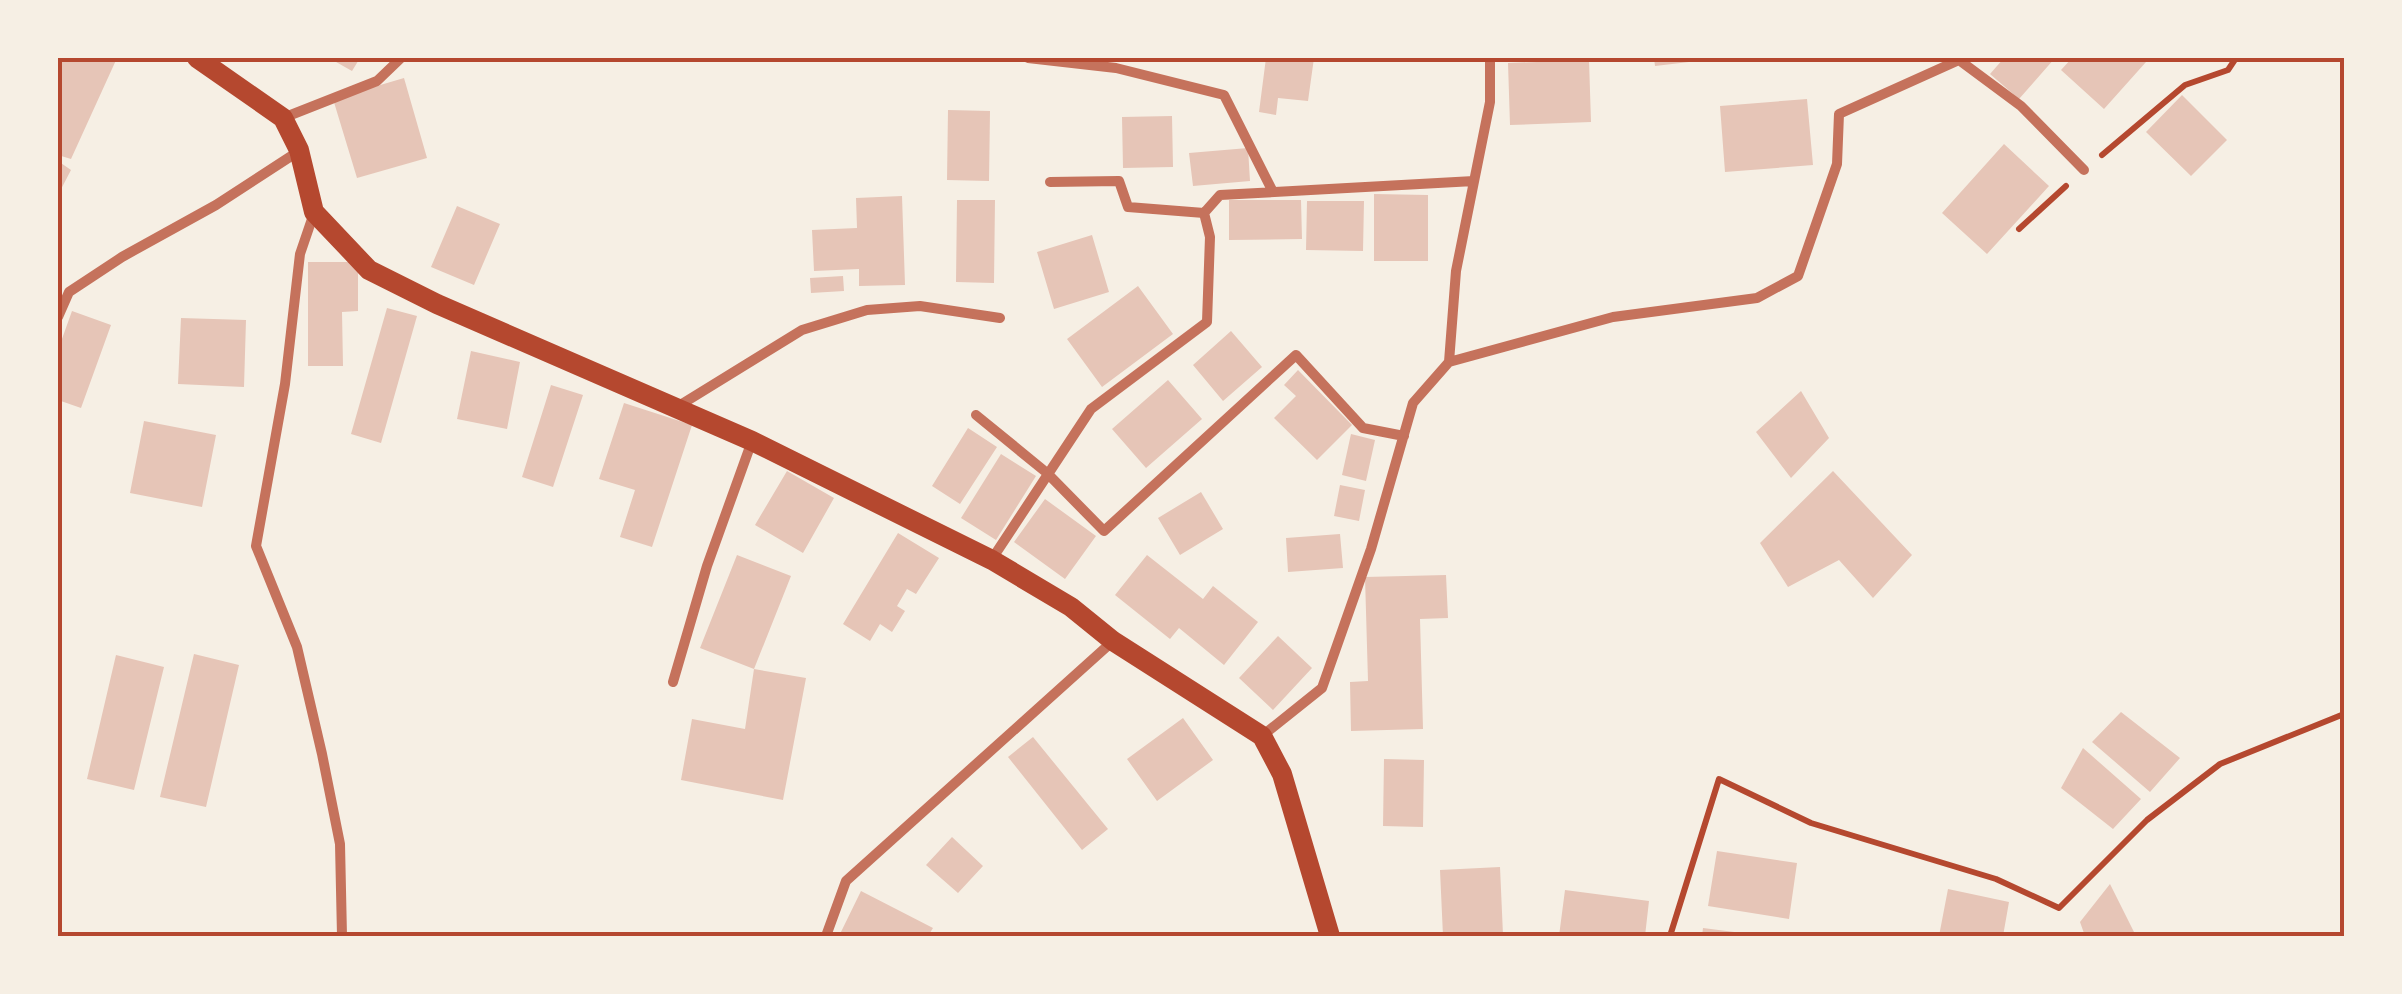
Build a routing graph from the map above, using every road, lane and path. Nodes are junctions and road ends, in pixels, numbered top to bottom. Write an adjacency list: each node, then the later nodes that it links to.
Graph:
1 (198, 58): 6 (main road)
2 (401, 58): 6 (street)
3 (1028, 58): 11 (street)
4 (1490, 58): 10 (street)
5 (2236, 58): 8 (path)
6 (283, 118): 7 (main road)
7 (300, 150): 12 (main road); 15 (street)
8 (2084, 170): 14 (path); 17 (street)
9 (1050, 182): 13 (street)
10 (1474, 182): 11 (street); 17 (street)
11 (1273, 192): 13 (street)
12 (314, 212): 18 (main road); 28 (street)
13 (1204, 213): 22 (street)
14 (2020, 229)
15 (58, 317)
16 (1000, 318): 18 (street)
17 (1449, 362): 20 (street)
18 (676, 408): 21 (main road)
19 (976, 416): 22 (street)
20 (1404, 436): 22 (street); 27 (street)
21 (752, 441): 23 (main road); 25 (street)
22 (1047, 473): 23 (street)
23 (992, 560): 24 (main road)
24 (1113, 642): 27 (main road); 29 (street)
25 (673, 682)
26 (2344, 714): 31 (path)
27 (1262, 736): 30 (main road)
28 (342, 936)
29 (826, 936)
30 (1330, 936)
31 (1670, 936)

